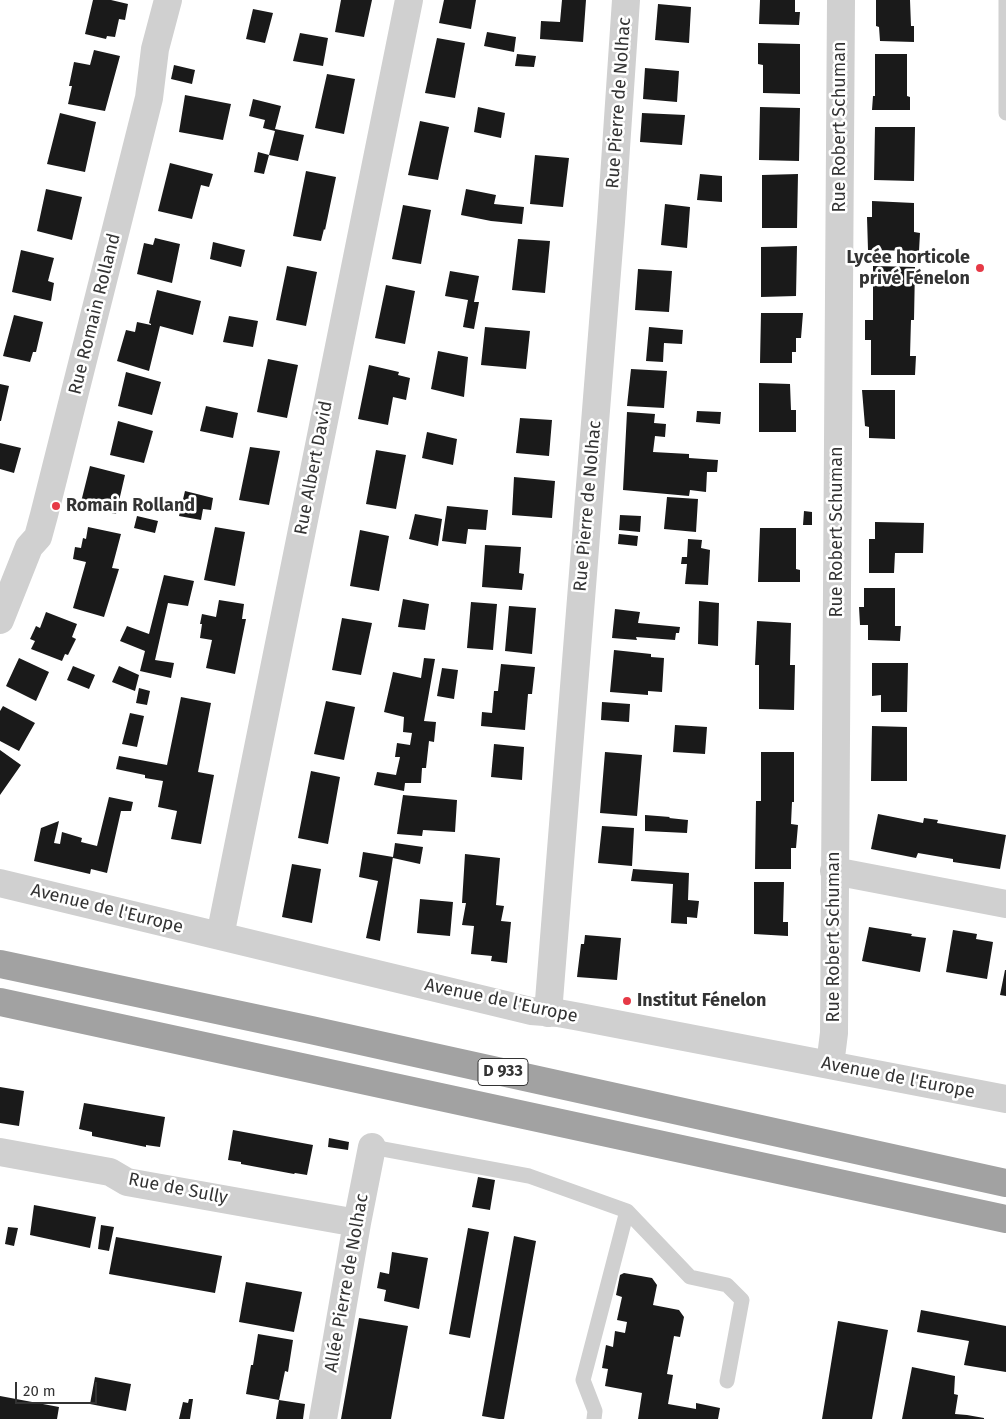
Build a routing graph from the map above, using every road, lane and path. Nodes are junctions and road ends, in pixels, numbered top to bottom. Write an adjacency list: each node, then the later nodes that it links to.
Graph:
1 (168, 0): 7 (street, Rue Romain Rolland)
2 (409, 0): 11 (street, Rue Albert David)
3 (626, 0): 14 (street, Rue Pierre de Nolhac)
4 (841, 0): 8 (street, Rue Robert Schuman)
5 (1006, 0): 6 (lane)
6 (1006, 113)
7 (0, 620)
8 (834, 872): 10 (street); 15 (street, Rue Robert Schuman)
9 (0, 882): 11 (street, Avenue de l'Europe)
10 (1006, 904)
11 (220, 936): 14 (street, Avenue de l'Europe)
12 (0, 964): 19 (highway, D 933)
13 (0, 1002): 21 (highway, D 933)
14 (548, 1013): 15 (street, Avenue de l'Europe)
15 (830, 1065): 16 (street, Avenue de l'Europe)
16 (1006, 1098)
17 (372, 1147): 20 (lane); 22 (street, Allée Pierre de Nolhac)
18 (0, 1152): 22 (street, Rue de Sully)
19 (1006, 1183)
20 (627, 1211): 23 (lane); 25 (lane)
21 (1006, 1219)
22 (357, 1223): 24 (street, Allée Pierre de Nolhac)
23 (727, 1381)
24 (323, 1419)
25 (594, 1419)

